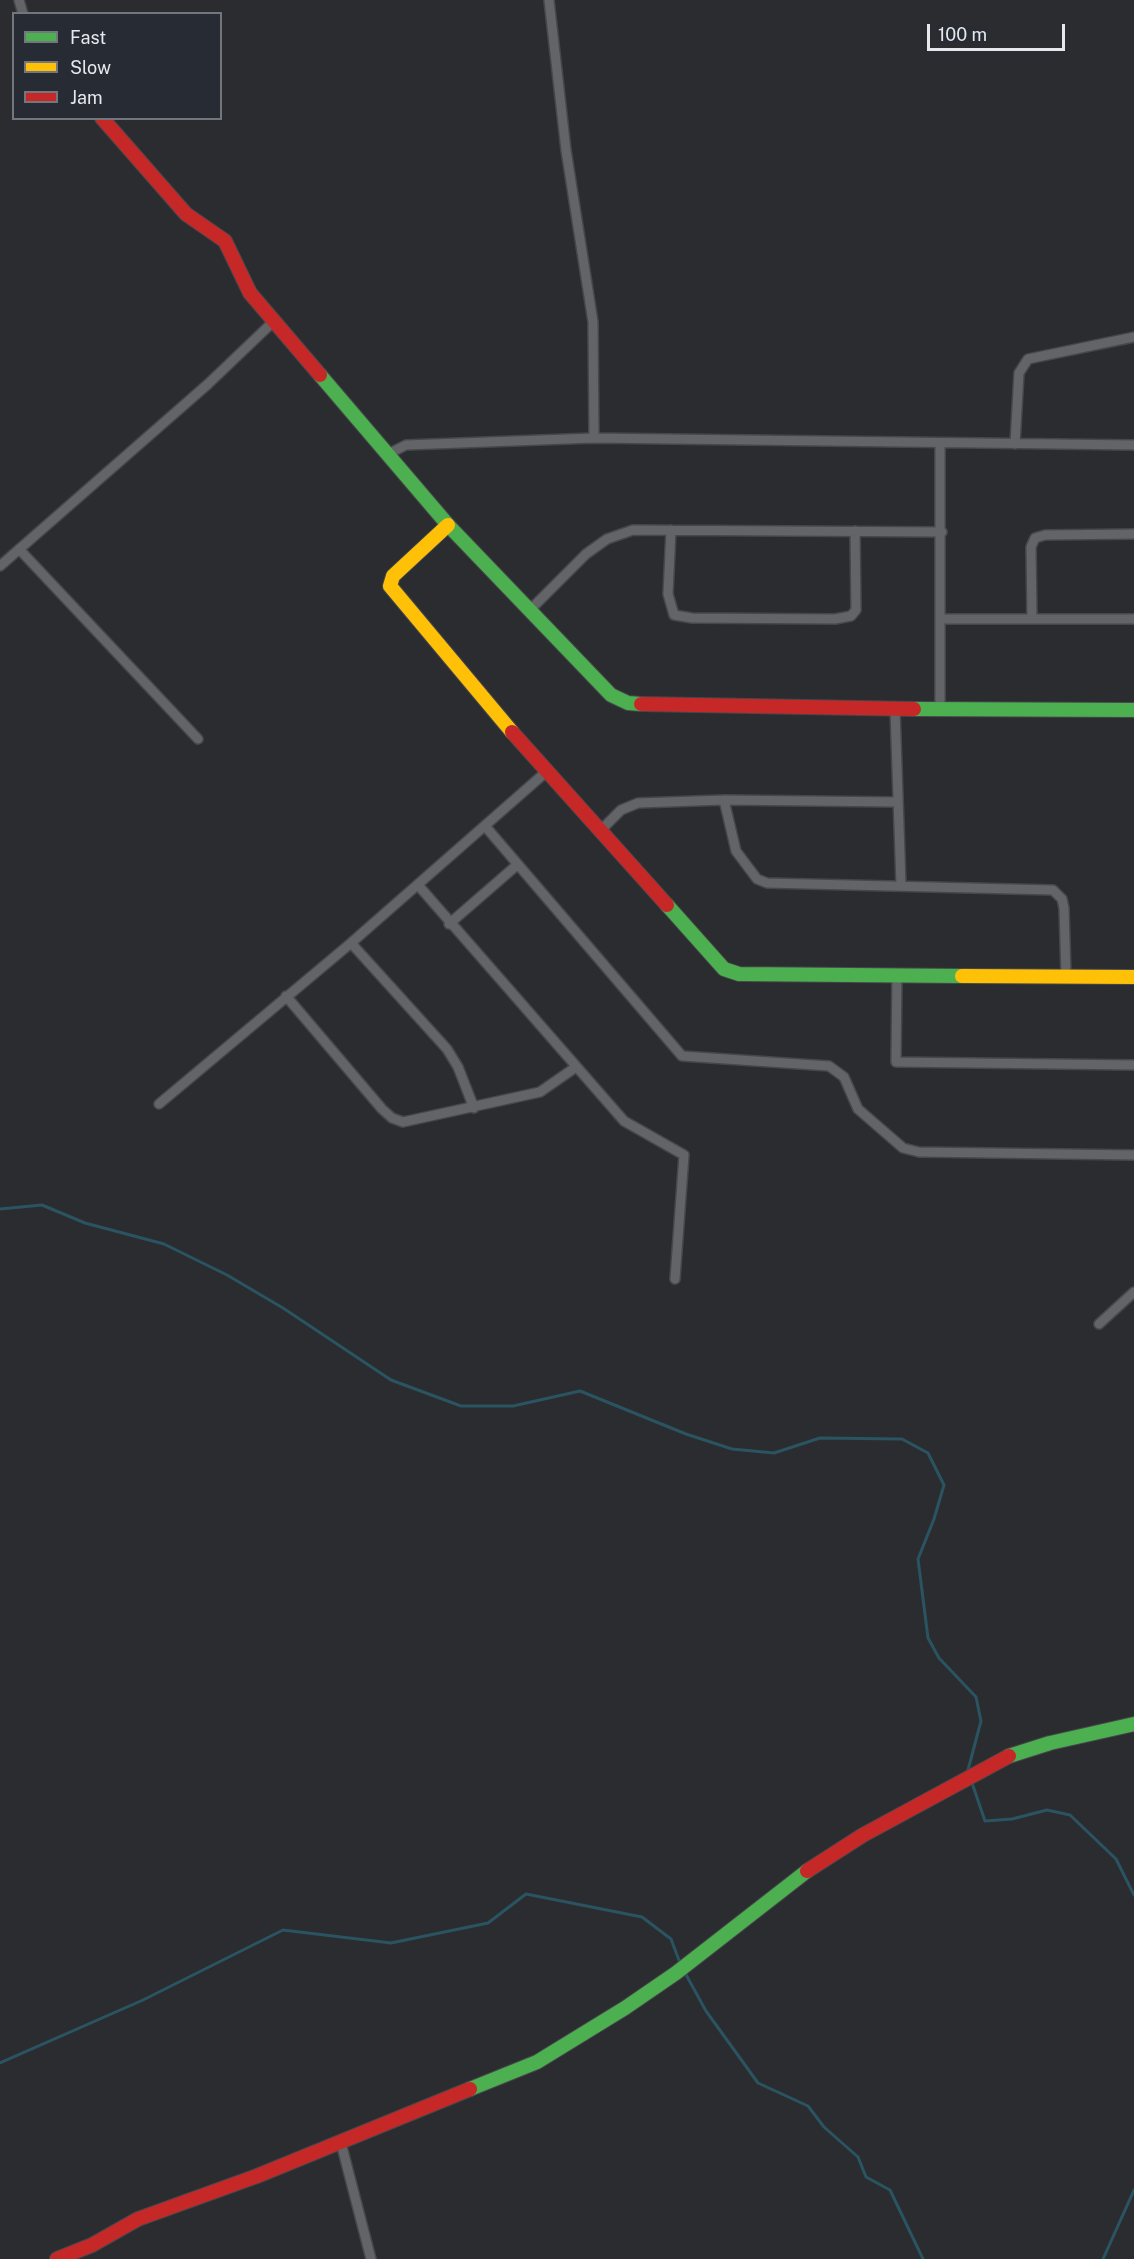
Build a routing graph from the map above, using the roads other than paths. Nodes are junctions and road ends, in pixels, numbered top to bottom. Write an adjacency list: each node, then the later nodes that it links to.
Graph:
1 (549, 0): 5 (street)
2 (104, 120): 3 (street)
3 (274, 321): 9 (street); 15 (street)
4 (1134, 337): 7 (street)
5 (594, 438): 6 (street); 9 (street)
6 (940, 444): 7 (street); 13 (street)
7 (1015, 444): 8 (street)
8 (1134, 445)
9 (388, 454): 10 (street)
10 (448, 525): 17 (street); 25 (street)
11 (671, 530): 12 (street); 12 (street); 17 (street)
12 (855, 531): 13 (street)
13 (942, 532): 20 (street)
14 (1134, 534): 18 (street)
15 (19, 549): 16 (street); 24 (street)
16 (0, 566)
17 (529, 611): 21 (street)
18 (1032, 619): 19 (street); 20 (street)
19 (1134, 619)
20 (941, 620): 22 (street)
21 (895, 709): 22 (street); 27 (street)
22 (940, 709): 23 (street)
23 (1134, 710)
24 (198, 740)
25 (546, 772): 28 (street); 29 (street)
26 (724, 800): 27 (street); 29 (street); 32 (street)
27 (897, 802): 32 (street)
28 (485, 826): 30 (street); 31 (street)
29 (601, 830): 35 (street)
30 (517, 865): 33 (street); 43 (street)
31 (418, 885): 33 (street); 34 (street)
32 (901, 885): 36 (street)
33 (450, 924): 40 (street)
34 (351, 943): 38 (street); 42 (street)
35 (897, 974): 36 (street); 39 (street)
36 (1066, 975): 37 (street)
37 (1134, 977)
38 (286, 996): 41 (street); 42 (street)
39 (1134, 1065)
40 (576, 1067): 42 (street); 44 (street)
41 (159, 1104)
42 (474, 1108)
43 (1134, 1155)
44 (675, 1279)
45 (1134, 1292): 46 (street)
46 (1099, 1324)
47 (1134, 1724): 48 (street)
48 (341, 2143): 49 (street); 50 (street)
49 (57, 2259)
50 (371, 2259)

